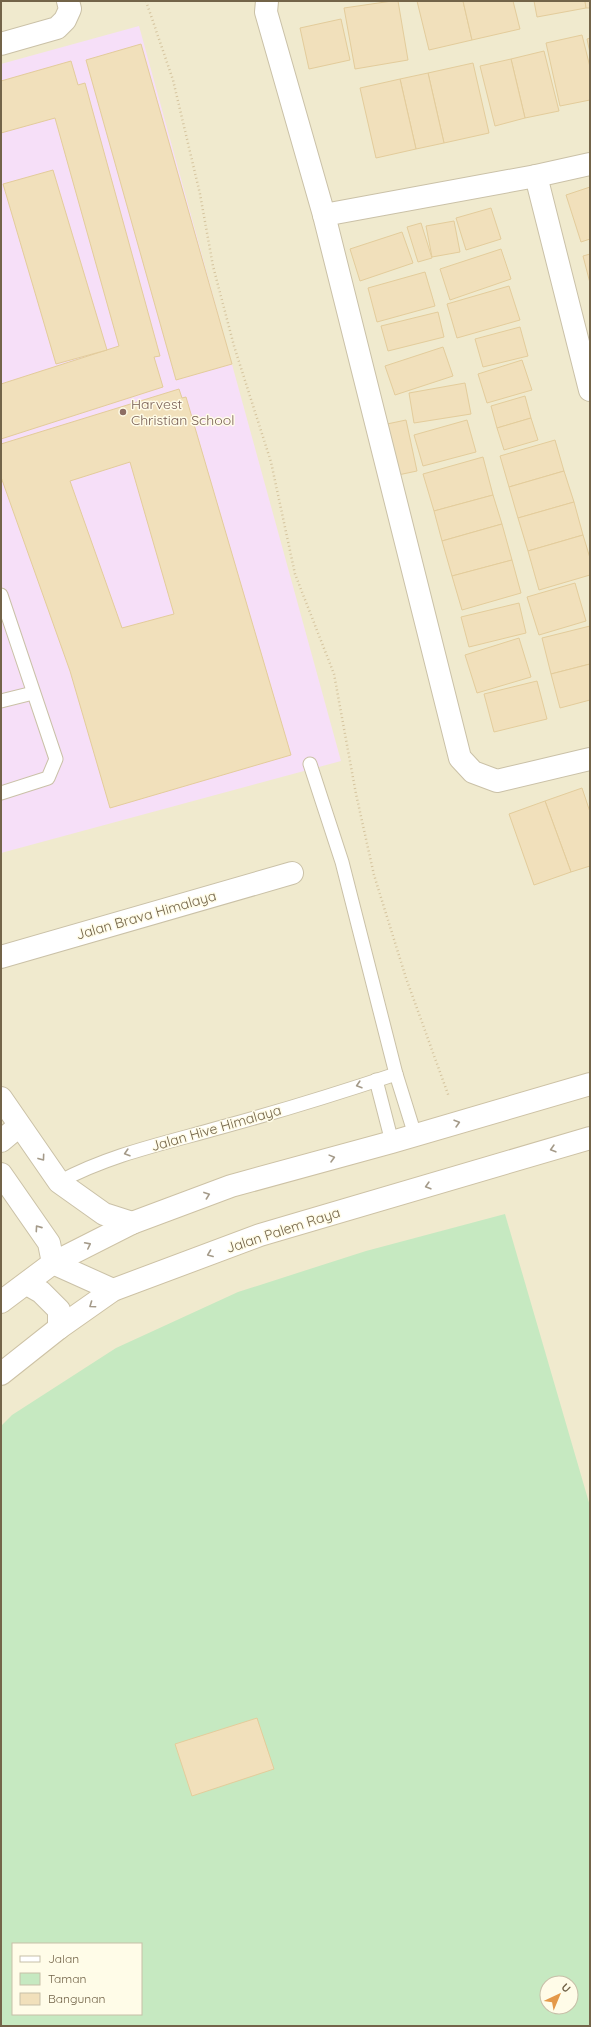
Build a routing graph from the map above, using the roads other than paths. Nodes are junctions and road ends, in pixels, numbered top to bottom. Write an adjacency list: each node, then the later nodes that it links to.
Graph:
1 (267, 1): 6 (street)
2 (69, 5): 3 (street)
3 (1, 44)
4 (590, 164): 5 (street)
5 (536, 176): 6 (street); 7 (street)
6 (324, 215): 11 (street)
7 (590, 390)
8 (1, 595): 9 (lane)
9 (33, 693): 10 (lane); 13 (lane)
10 (1, 701)
11 (590, 759)
12 (310, 764): 16 (lane)
13 (1, 793)
14 (292, 874): 15 (street, Jalan Brava Himalaya)
15 (1, 957)
16 (396, 1074): 17 (lane, Jalan Hive Himalaya); 21 (lane)
17 (376, 1080): 24 (lane); 26 (lane, Jalan Hive Himalaya, one-way to 26)
18 (590, 1084): 21 (street, one-way to 18)
19 (1, 1098): 20 (street)
20 (19, 1126): 23 (street); 26 (street, one-way to 26)
21 (415, 1135): 24 (street)
22 (590, 1138): 30 (street, Jalan Palem Raya, one-way to 30)
23 (1, 1141)
24 (392, 1142): 27 (street, one-way to 24)
25 (3, 1180): 28 (street, one-way to 25)
26 (59, 1182): 27 (street)
27 (132, 1223): 28 (street, one-way to 27)
28 (53, 1263): 29 (street); 30 (street)
29 (27, 1284): 31 (street); 32 (street)
30 (113, 1290): 32 (street, Jalan Palem Raya, one-way to 32)
31 (1, 1302)
32 (58, 1328): 33 (street, Jalan Palem Raya)
33 (1, 1374)

